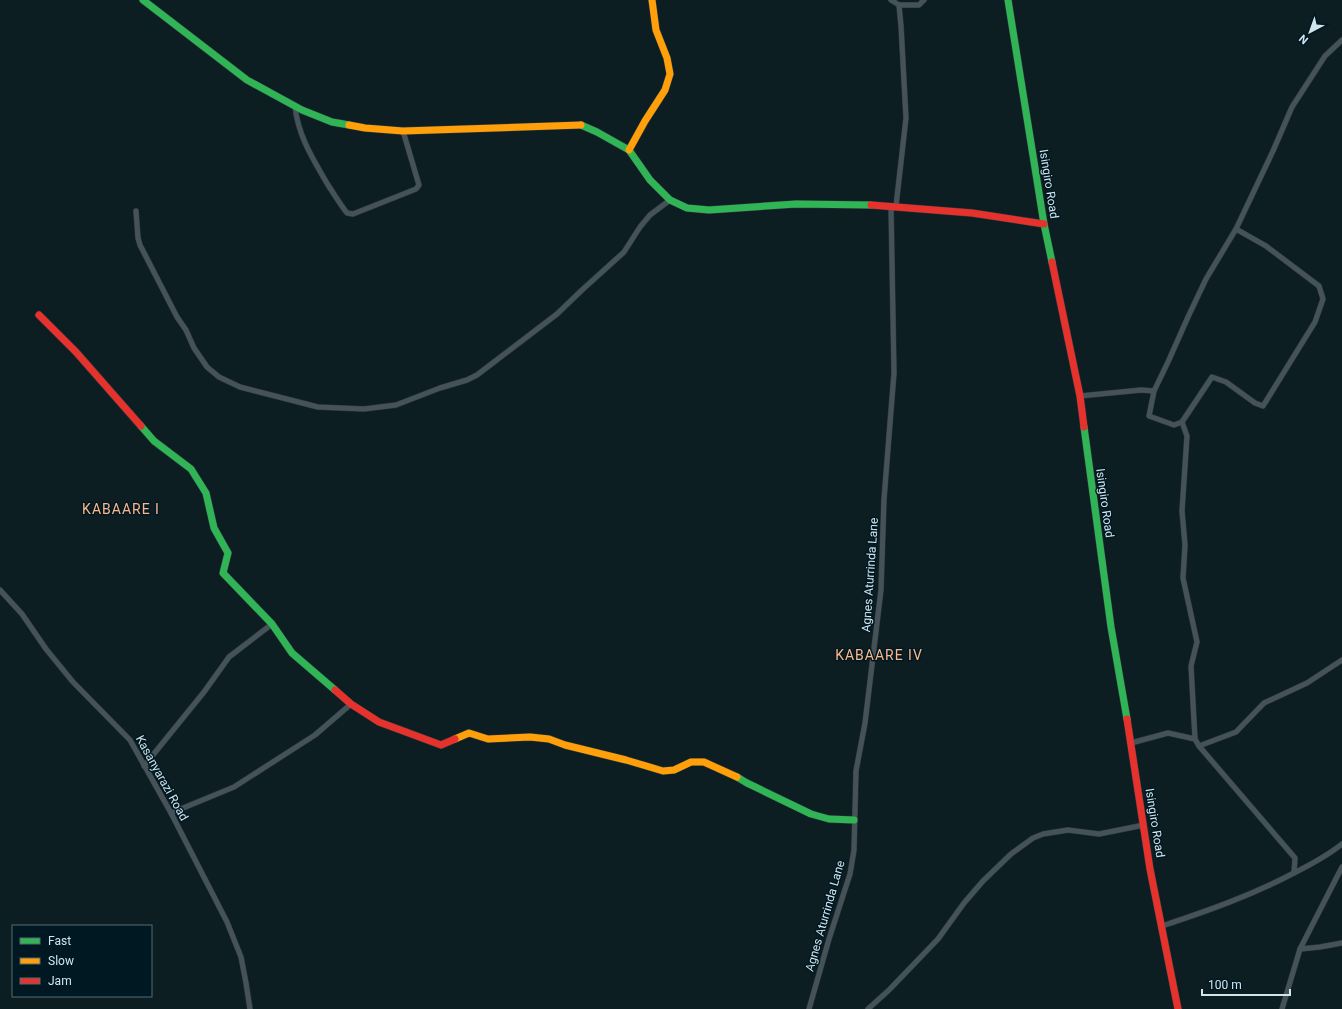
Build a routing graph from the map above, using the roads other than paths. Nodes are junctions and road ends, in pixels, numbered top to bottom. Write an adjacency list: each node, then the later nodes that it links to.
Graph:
1 (141, 0): 8 (street)
2 (652, 0): 10 (street)
3 (891, 0): 6 (street)
4 (924, 0): 6 (street)
5 (1008, 0): 14 (street, Isingiro Road)
6 (898, 5): 12 (street, Agnes Aturrinda Lane)
7 (1342, 40): 15 (street)
8 (295, 106): 9 (street); 9 (street)
9 (403, 131): 10 (street)
10 (629, 150): 11 (street)
11 (670, 200): 12 (street); 13 (street)
12 (893, 206): 14 (street); 29 (street, Agnes Aturrinda Lane)
13 (136, 211)
14 (1044, 224): 18 (street, Isingiro Road)
15 (1236, 229): 17 (street); 19 (street)
16 (39, 315): 21 (street)
17 (1154, 391): 18 (street); 19 (street)
18 (1080, 396): 25 (street, Isingiro Road)
19 (1182, 422): 24 (street)
20 (0, 590): 27 (street, Kasanyarazi Road)
21 (272, 624): 23 (street); 27 (street)
22 (1342, 660): 26 (street)
23 (351, 704): 28 (street); 29 (street)
24 (1195, 739): 25 (street); 26 (street)
25 (1131, 743): 30 (street, Isingiro Road)
26 (1199, 746): 33 (street)
27 (144, 766): 28 (street, Kasanyarazi Road)
28 (171, 813): 37 (street, Kasanyarazi Road)
29 (854, 820): 38 (street, Agnes Aturrinda Lane)
30 (1144, 825): 34 (street, Isingiro Road); 39 (street)
31 (1342, 844): 33 (street)
32 (1342, 867): 36 (street)
33 (1294, 873): 34 (street)
34 (1162, 926): 40 (street, Isingiro Road)
35 (1342, 943): 36 (street)
36 (1300, 948): 41 (street)
37 (250, 1009)
38 (809, 1009)
39 (868, 1009)
40 (1178, 1009)
41 (1282, 1009)

